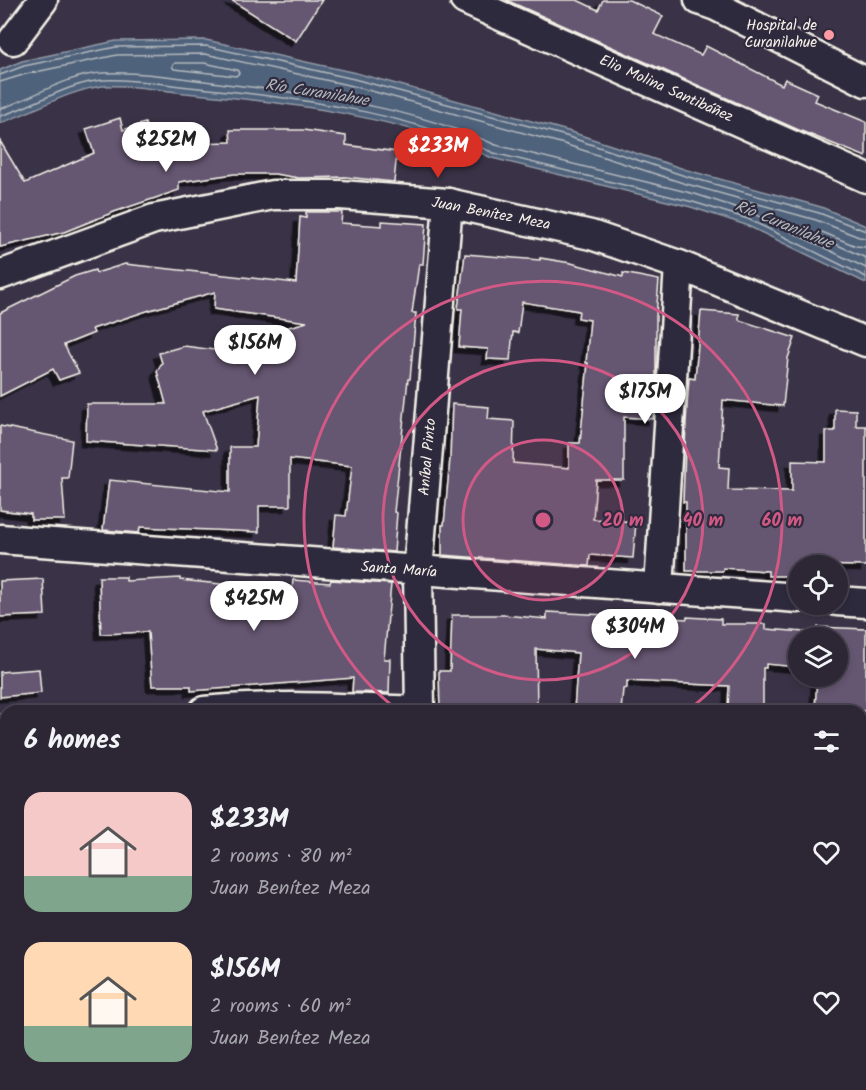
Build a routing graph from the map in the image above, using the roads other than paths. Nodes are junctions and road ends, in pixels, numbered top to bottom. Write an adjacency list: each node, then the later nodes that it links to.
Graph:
1 (43, 0): 4 (street)
2 (465, 0): 6 (street, Elio Molina Santibáñez)
3 (699, 0): 5 (street)
4 (13, 40)
5 (866, 82)
6 (866, 177)
7 (448, 203): 8 (street, Juan Benítez Meza); 9 (street, Juan Benítez Meza); 12 (street, Aníbal Pinto)
8 (679, 265): 10 (street, Juan Benítez Meza); 13 (street)
9 (0, 275)
10 (866, 342)
11 (0, 539): 12 (street, Santa María)
12 (418, 572): 13 (street, Santa María); 17 (street, Aníbal Pinto)
13 (659, 588): 14 (street, Santa María)
14 (788, 597)
15 (848, 602): 16 (street)
16 (866, 603)
17 (420, 705)

